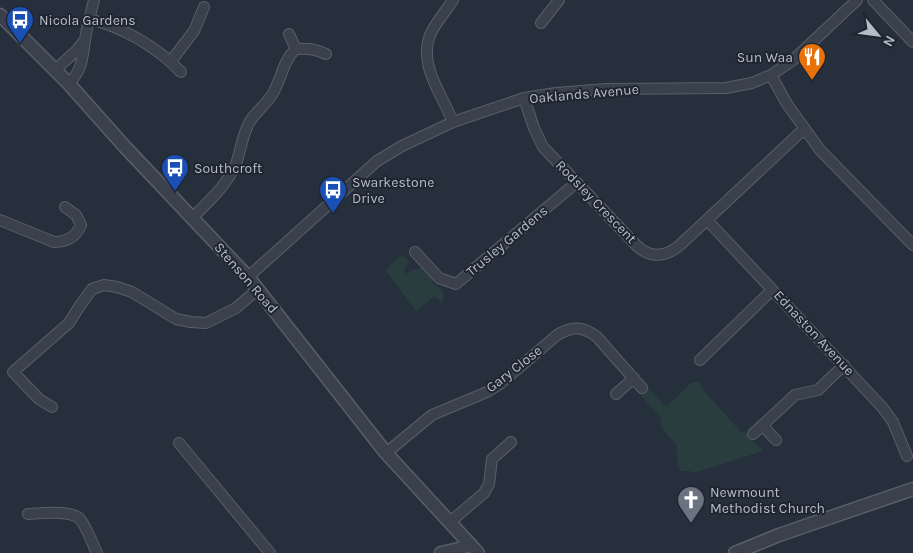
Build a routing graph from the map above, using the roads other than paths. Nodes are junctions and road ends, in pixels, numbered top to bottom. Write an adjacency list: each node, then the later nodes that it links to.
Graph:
1 (94, 0): 8 (street)
2 (453, 0): 21 (street)
3 (558, 0): 9 (street)
4 (857, 0): 18 (street, Oaklands Avenue)
5 (873, 0): 12 (street)
6 (206, 8): 15 (street)
7 (0, 15): 16 (street, Stenson Road)
8 (89, 19): 11 (street); 15 (street)
9 (541, 24)
10 (289, 34): 13 (street)
11 (84, 41): 16 (street); 19 (street)
12 (913, 42)
13 (296, 49): 14 (street); 25 (street)
14 (326, 54)
15 (171, 62): 17 (street)
16 (55, 70): 19 (street, Stenson Road)
17 (180, 72)
18 (771, 75): 20 (street, Oaklands Avenue); 22 (street)
19 (69, 84): 25 (street, Stenson Road)
20 (524, 98): 21 (street, Oaklands Avenue); 23 (street, Rodsley Crescent)
21 (453, 122): 30 (street, Oaklands Avenue)
22 (804, 128): 27 (street, Rodsley Crescent); 28 (street)
23 (576, 183): 27 (street, Rodsley Crescent); 29 (street, Trusley Gardens)
24 (65, 207): 26 (street)
25 (192, 218): 30 (street, Stenson Road)
26 (0, 220)
27 (706, 220): 32 (street, Ednaston Avenue)
28 (913, 245)
29 (415, 252)
30 (248, 278): 31 (street, Stenson Road)
31 (258, 289): 38 (street); 44 (street, Stenson Road)
32 (772, 290): 33 (street); 34 (street, Ednaston Avenue)
33 (700, 360)
34 (844, 365): 39 (street); 45 (street, Ednaston Avenue)
35 (634, 378): 36 (street, Gary Close); 37 (street); 44 (street, Gary Close)
36 (642, 388)
37 (616, 394)
38 (52, 407)
39 (762, 425): 40 (street); 41 (street)
40 (753, 434)
41 (776, 440)
42 (511, 442): 48 (street)
43 (179, 443): 51 (street)
44 (386, 453): 48 (street, Stenson Road)
45 (907, 456)
46 (913, 489): 53 (street)
47 (28, 514): 50 (street)
48 (450, 522): 49 (street, Stenson Road)
49 (474, 549): 52 (street)
50 (97, 553)
51 (270, 553)
52 (441, 553)
53 (735, 553)

